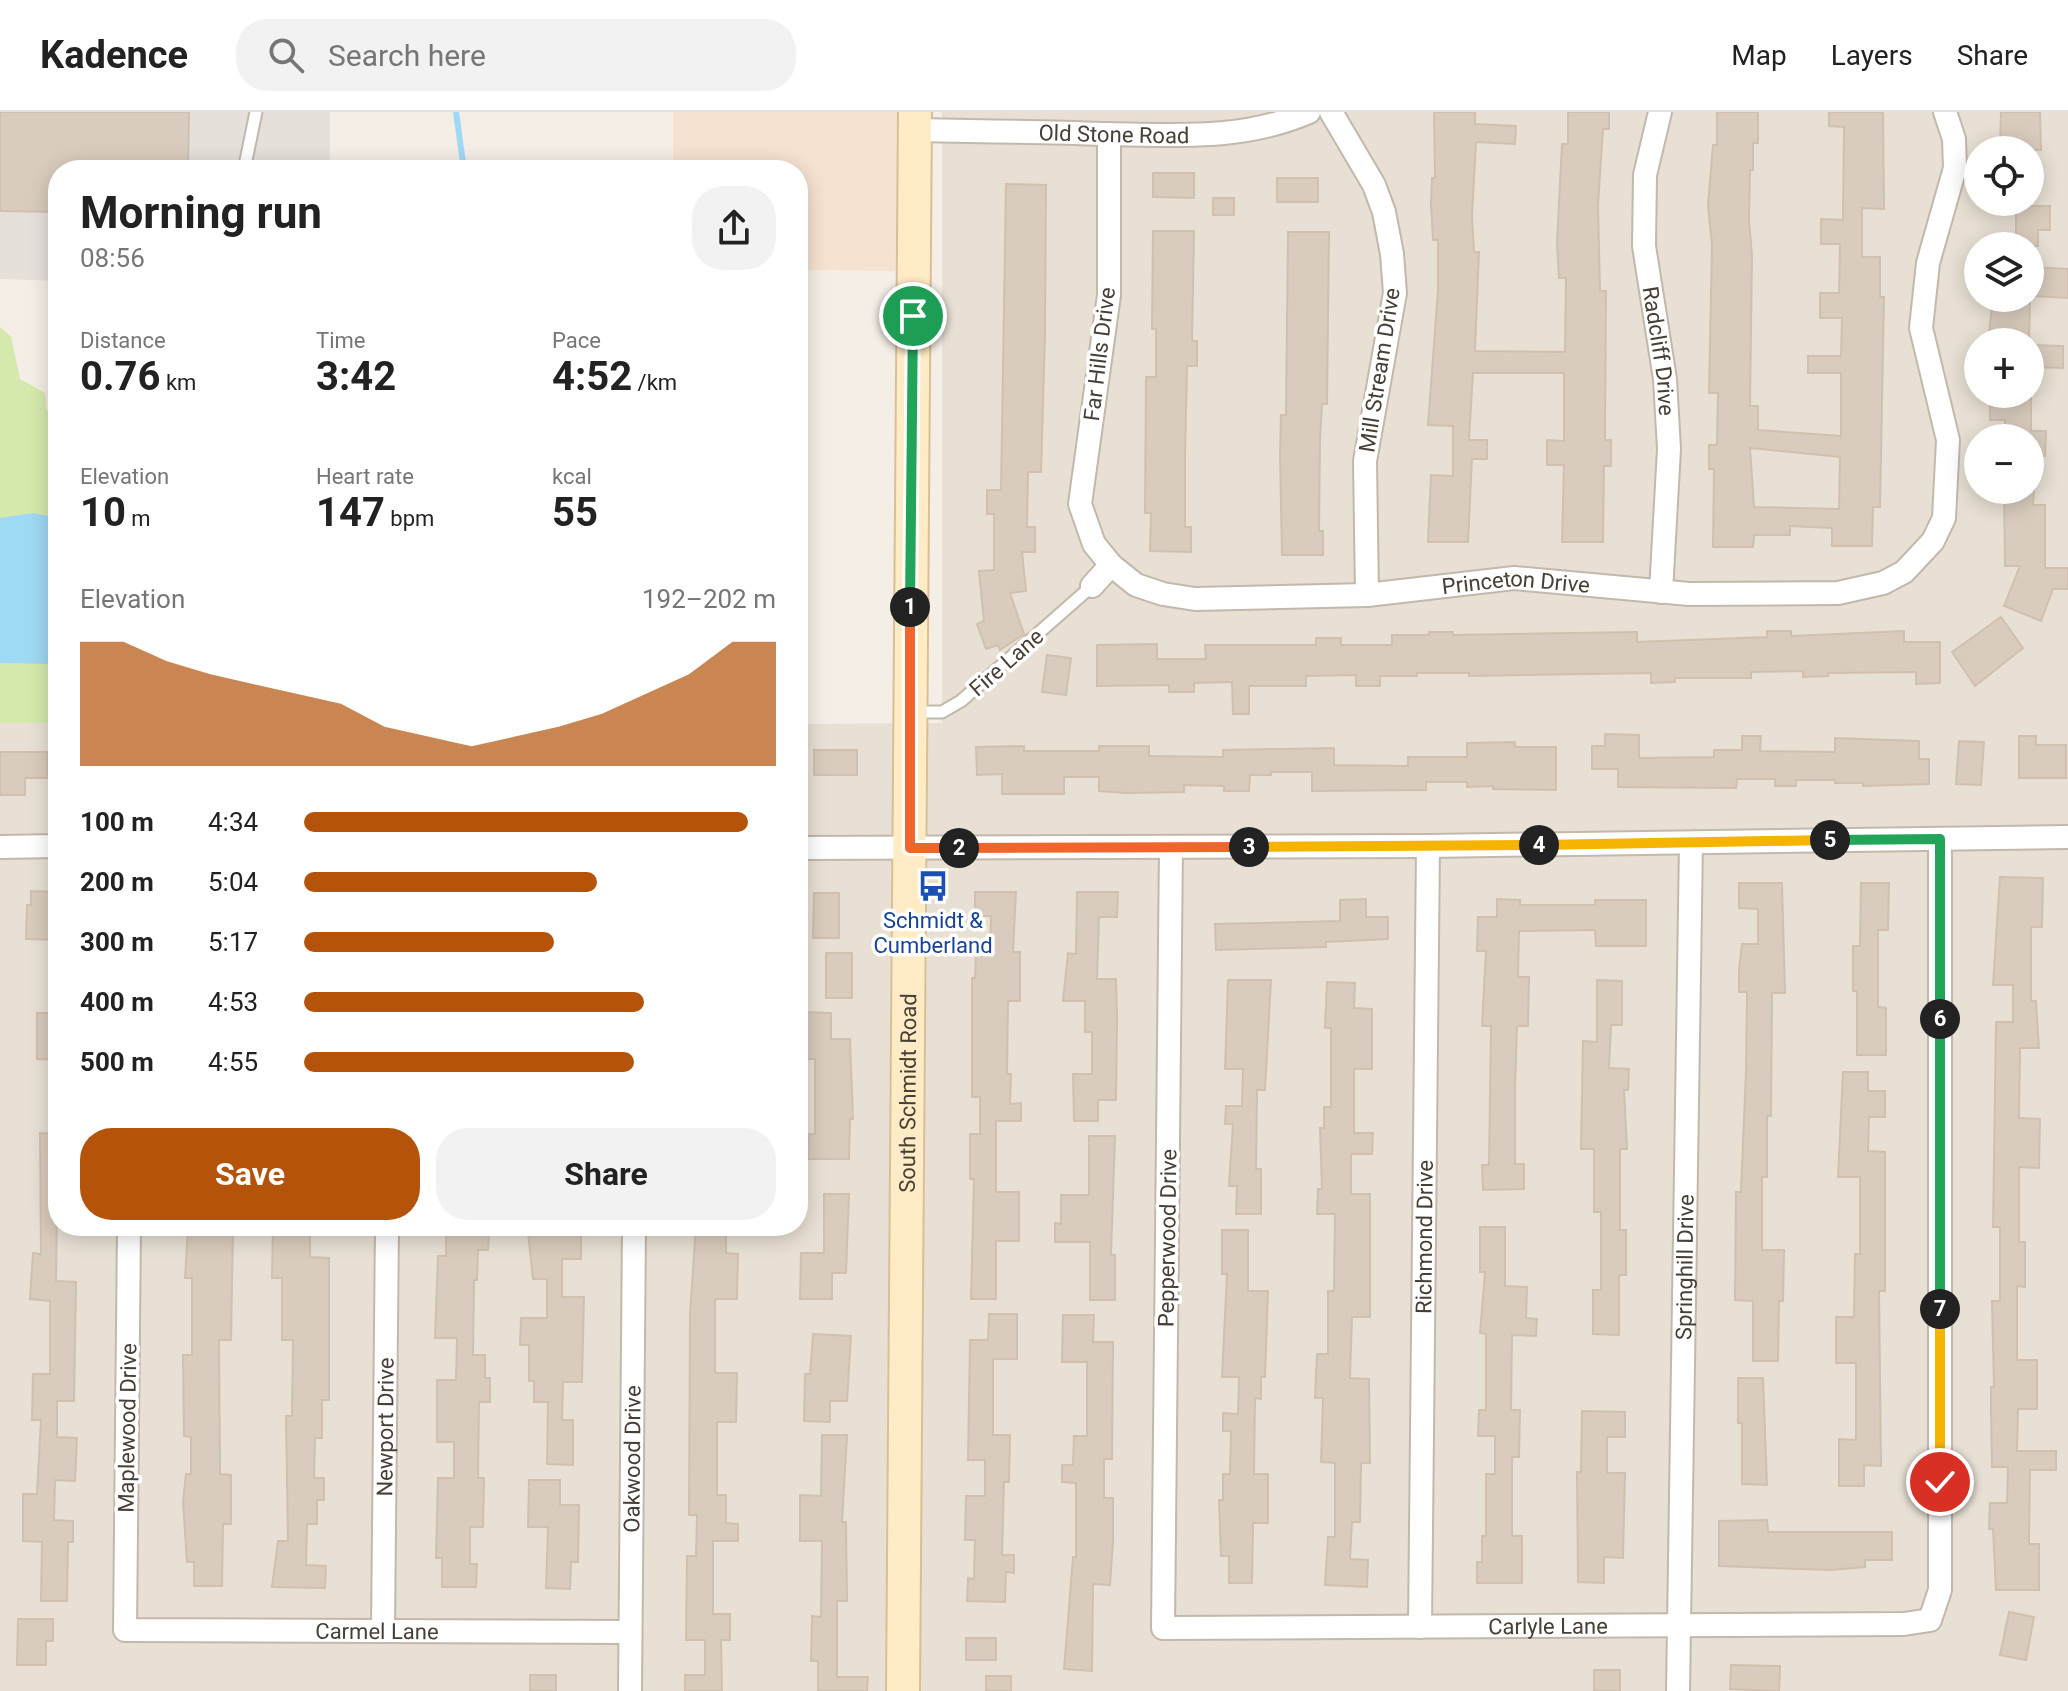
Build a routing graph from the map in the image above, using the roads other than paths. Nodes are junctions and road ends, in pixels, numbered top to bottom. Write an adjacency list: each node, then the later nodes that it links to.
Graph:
1 (256, 112): 8 (lane)
2 (1309, 112): 7 (street, Old Stone Road)
3 (1331, 112): 12 (street, Mill Stream Drive)
4 (1660, 112): 11 (street, Radcliff Drive)
5 (1945, 112): 11 (street, Princeton Drive)
6 (914, 121): 7 (street, Old Stone Road); 13 (street, South Schmidt Road)
7 (1109, 134): 9 (street, Far Hills Drive)
8 (246, 160)
9 (1111, 565): 10 (street); 12 (street, Princeton Drive)
10 (1092, 586): 13 (lane, Fire Lane)
11 (1661, 592): 12 (street, Princeton Drive)
12 (1367, 595)
13 (910, 712): 22 (street, South Schmidt Road)
14 (2068, 837): 15 (street)
15 (1940, 839): 16 (street); 26 (street, Carlyle Lane)
16 (1691, 843): 18 (street); 26 (street, Springhill Drive)
17 (48, 846): 19 (street)
18 (1428, 846): 20 (street); 27 (street, Richmond Drive)
19 (0, 847)
20 (1171, 847): 22 (street); 28 (street, Pepperwood Drive)
21 (808, 848): 22 (street)
22 (910, 848): 33 (street, South Schmidt Road)
23 (129, 1236): 30 (street, Maplewood Drive)
24 (387, 1236): 29 (street, Newport Drive)
25 (634, 1236): 31 (street, Oakwood Drive)
26 (1679, 1625): 27 (street, Carlyle Lane); 34 (street, Springhill Drive)
27 (1420, 1627): 28 (street, Carlyle Lane)
28 (1163, 1628)
29 (383, 1629): 30 (street, Carmel Lane); 31 (street, Carmel Lane)
30 (125, 1630)
31 (630, 1632): 32 (street, Oakwood Drive)
32 (630, 1691)
33 (903, 1691)
34 (1678, 1691)

